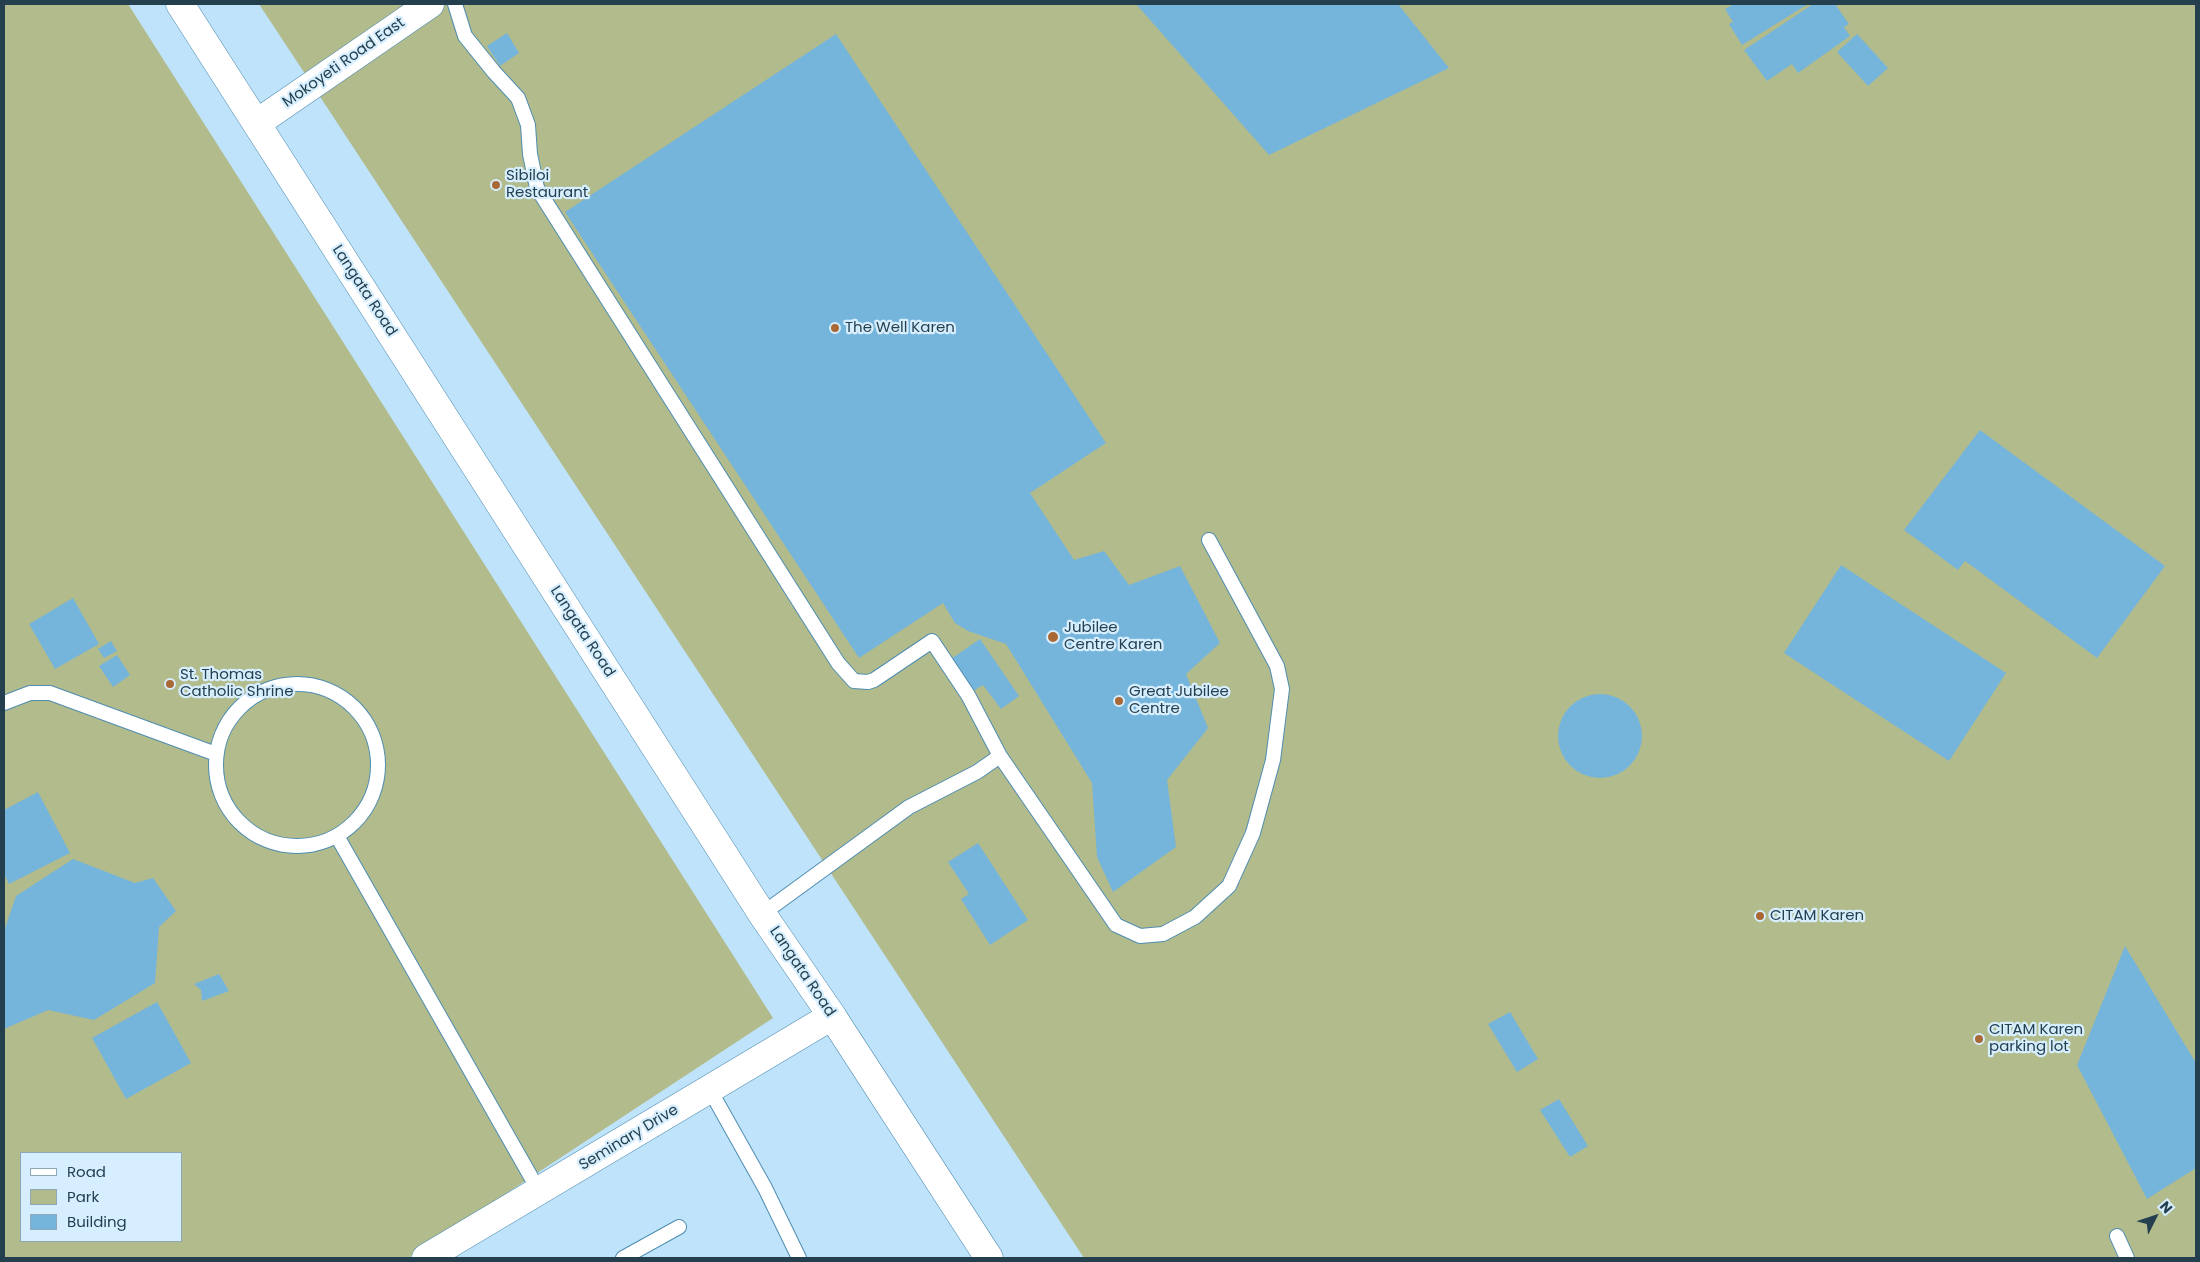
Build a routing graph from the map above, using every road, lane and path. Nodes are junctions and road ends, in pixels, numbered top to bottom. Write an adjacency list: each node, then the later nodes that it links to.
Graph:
1 (180, 4): 4 (main road, Langata Road)
2 (430, 4): 4 (main road, Mokoyeti Road East)
3 (455, 4): 8 (lane)
4 (257, 123): 10 (main road, Langata Road)
5 (1209, 540): 8 (lane)
6 (4, 702): 7 (lane)
7 (216, 754): 9 (lane); 9 (lane)
8 (1000, 756): 10 (lane)
9 (337, 836): 13 (lane)
10 (762, 914): 11 (main road, Langata Road)
11 (832, 1016): 12 (main road, Seminary Drive); 19 (main road, Langata Road)
12 (710, 1090): 13 (main road, Seminary Drive); 18 (lane)
13 (539, 1191): 16 (main road, Seminary Drive)
14 (679, 1227): 17 (lane)
15 (2117, 1236): 20 (lane)
16 (426, 1258)
17 (622, 1258)
18 (799, 1258)
19 (989, 1258)
20 (2127, 1258)

